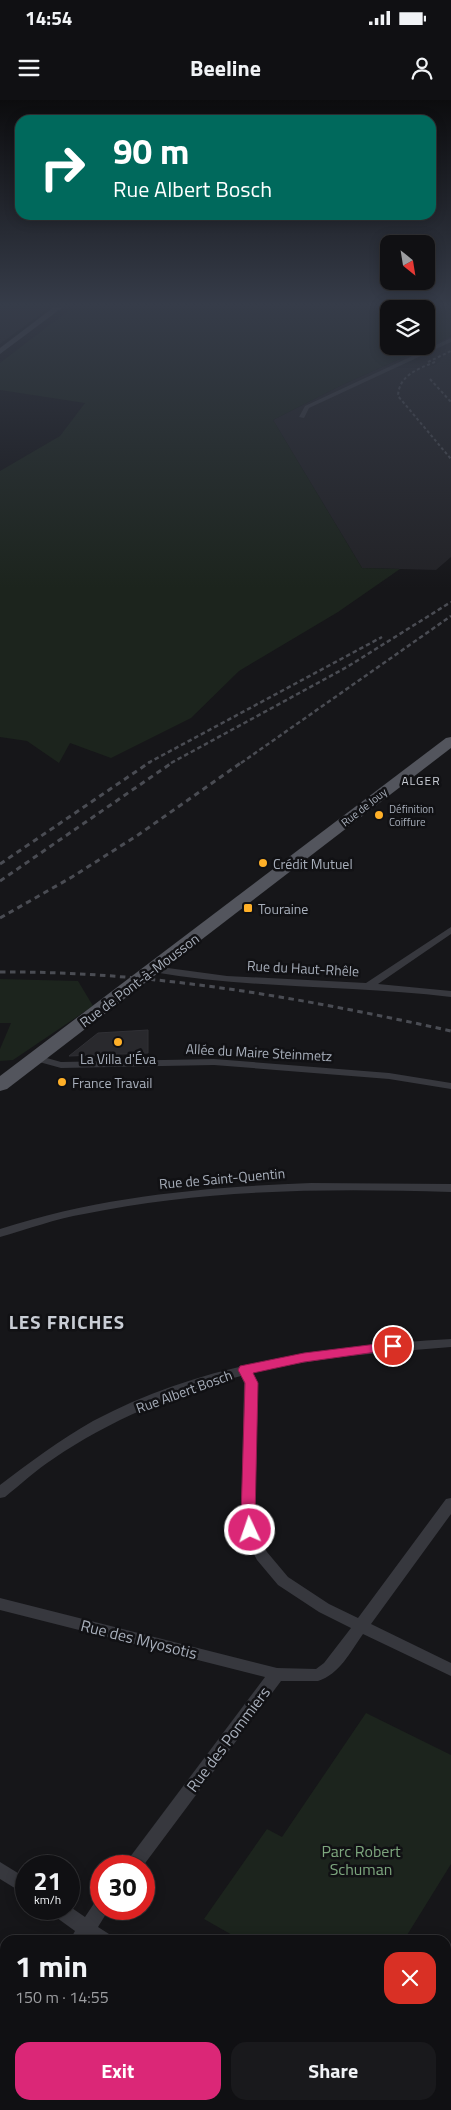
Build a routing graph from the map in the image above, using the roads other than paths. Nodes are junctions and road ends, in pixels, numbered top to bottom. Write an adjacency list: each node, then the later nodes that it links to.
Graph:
1 (320, 401): 2 (street)
2 (302, 417)
3 (451, 741): 4 (main road, Rue de Jouy)
4 (278, 874): 6 (main road, Rue de Pont-à-Mousson)
5 (451, 930): 7 (street)
6 (153, 969): 7 (street, Rue du Haut-Rhêle); 9 (main road, Rue de Pont-à-Mousson)
7 (368, 986): 8 (street, Rue du Haut-Rhêle)
8 (451, 994)
9 (36, 1058): 10 (main road, Rue de Pont-à-Mousson); 11 (street, Allée du Maire Steinmetz)
10 (3, 1079)
11 (451, 1086)
12 (451, 1188): 13 (street, Rue de Saint-Quentin)
13 (0, 1233)
14 (451, 1343): 15 (street, Rue Albert Bosch)
15 (245, 1370): 16 (street, Rue Albert Bosch); 19 (street)
16 (0, 1493)
17 (450, 1507): 19 (street, Rue des Pommiers)
18 (0, 1604): 21 (street, Rue des Myosotis)
19 (360, 1626): 20 (street); 21 (street, Rue des Pommiers)
20 (451, 1670)
21 (277, 1674): 22 (street, Rue des Pommiers)
22 (141, 1855)
23 (0, 1870): 24 (street)
24 (15, 1880)
25 (69, 1920): 27 (street)
26 (93, 1920): 27 (street)
27 (83, 1934)

